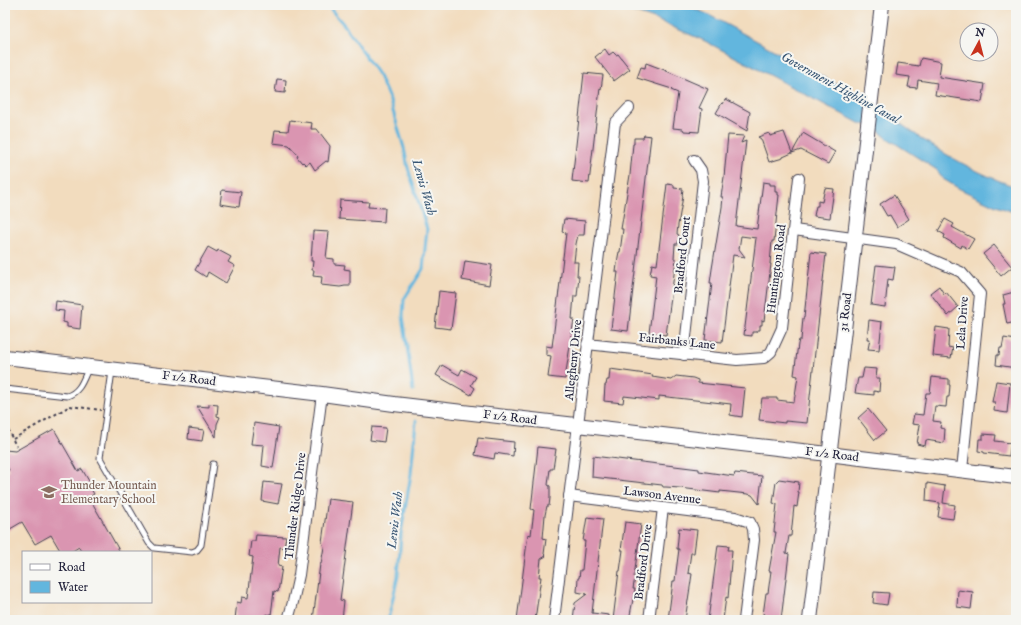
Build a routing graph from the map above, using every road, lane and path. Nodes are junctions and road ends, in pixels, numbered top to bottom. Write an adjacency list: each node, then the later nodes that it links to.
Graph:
1 (882, 5): 6 (street, 31 Road)
2 (629, 108): 7 (street, Allegheny Drive)
3 (694, 160): 8 (street, Bradford Court)
4 (799, 178): 5 (street, Huntington Road)
5 (794, 230): 6 (street, Lela Drive); 10 (street, Huntington Road)
6 (854, 239): 22 (street, 31 Road); 24 (street, Lela Drive)
7 (587, 344): 8 (street, Fairbanks Lane); 17 (street, Allegheny Drive)
8 (684, 355): 10 (street, Fairbanks Lane)
9 (5, 356): 11 (street, F 1/2 Road)
10 (764, 358)
11 (90, 366): 12 (street, F 1/2 Road); 13 (lane)
12 (112, 369): 14 (street, F 1/2 Road); 15 (lane)
13 (5, 389)
14 (322, 394): 17 (street, F 1/2 Road); 28 (street, Thunder Ridge Drive)
15 (106, 411): 20 (path); 23 (lane)
16 (5, 424): 19 (path)
17 (579, 425): 22 (street, F 1/2 Road); 26 (street, Allegheny Drive)
18 (5, 434): 19 (path)
19 (11, 435): 20 (path)
20 (13, 439): 21 (path)
21 (16, 446)
22 (828, 454): 24 (street, F 1/2 Road); 32 (street, 31 Road)
23 (212, 464)
24 (962, 470): 25 (street, F 1/2 Road)
25 (1016, 477)
26 (569, 496): 27 (street, Lawson Avenue); 29 (street, Allegheny Drive)
27 (663, 508): 30 (street, Bradford Drive); 31 (street, Lawson Avenue)
28 (288, 620)
29 (554, 620)
30 (649, 620)
31 (744, 620)
32 (810, 620)

